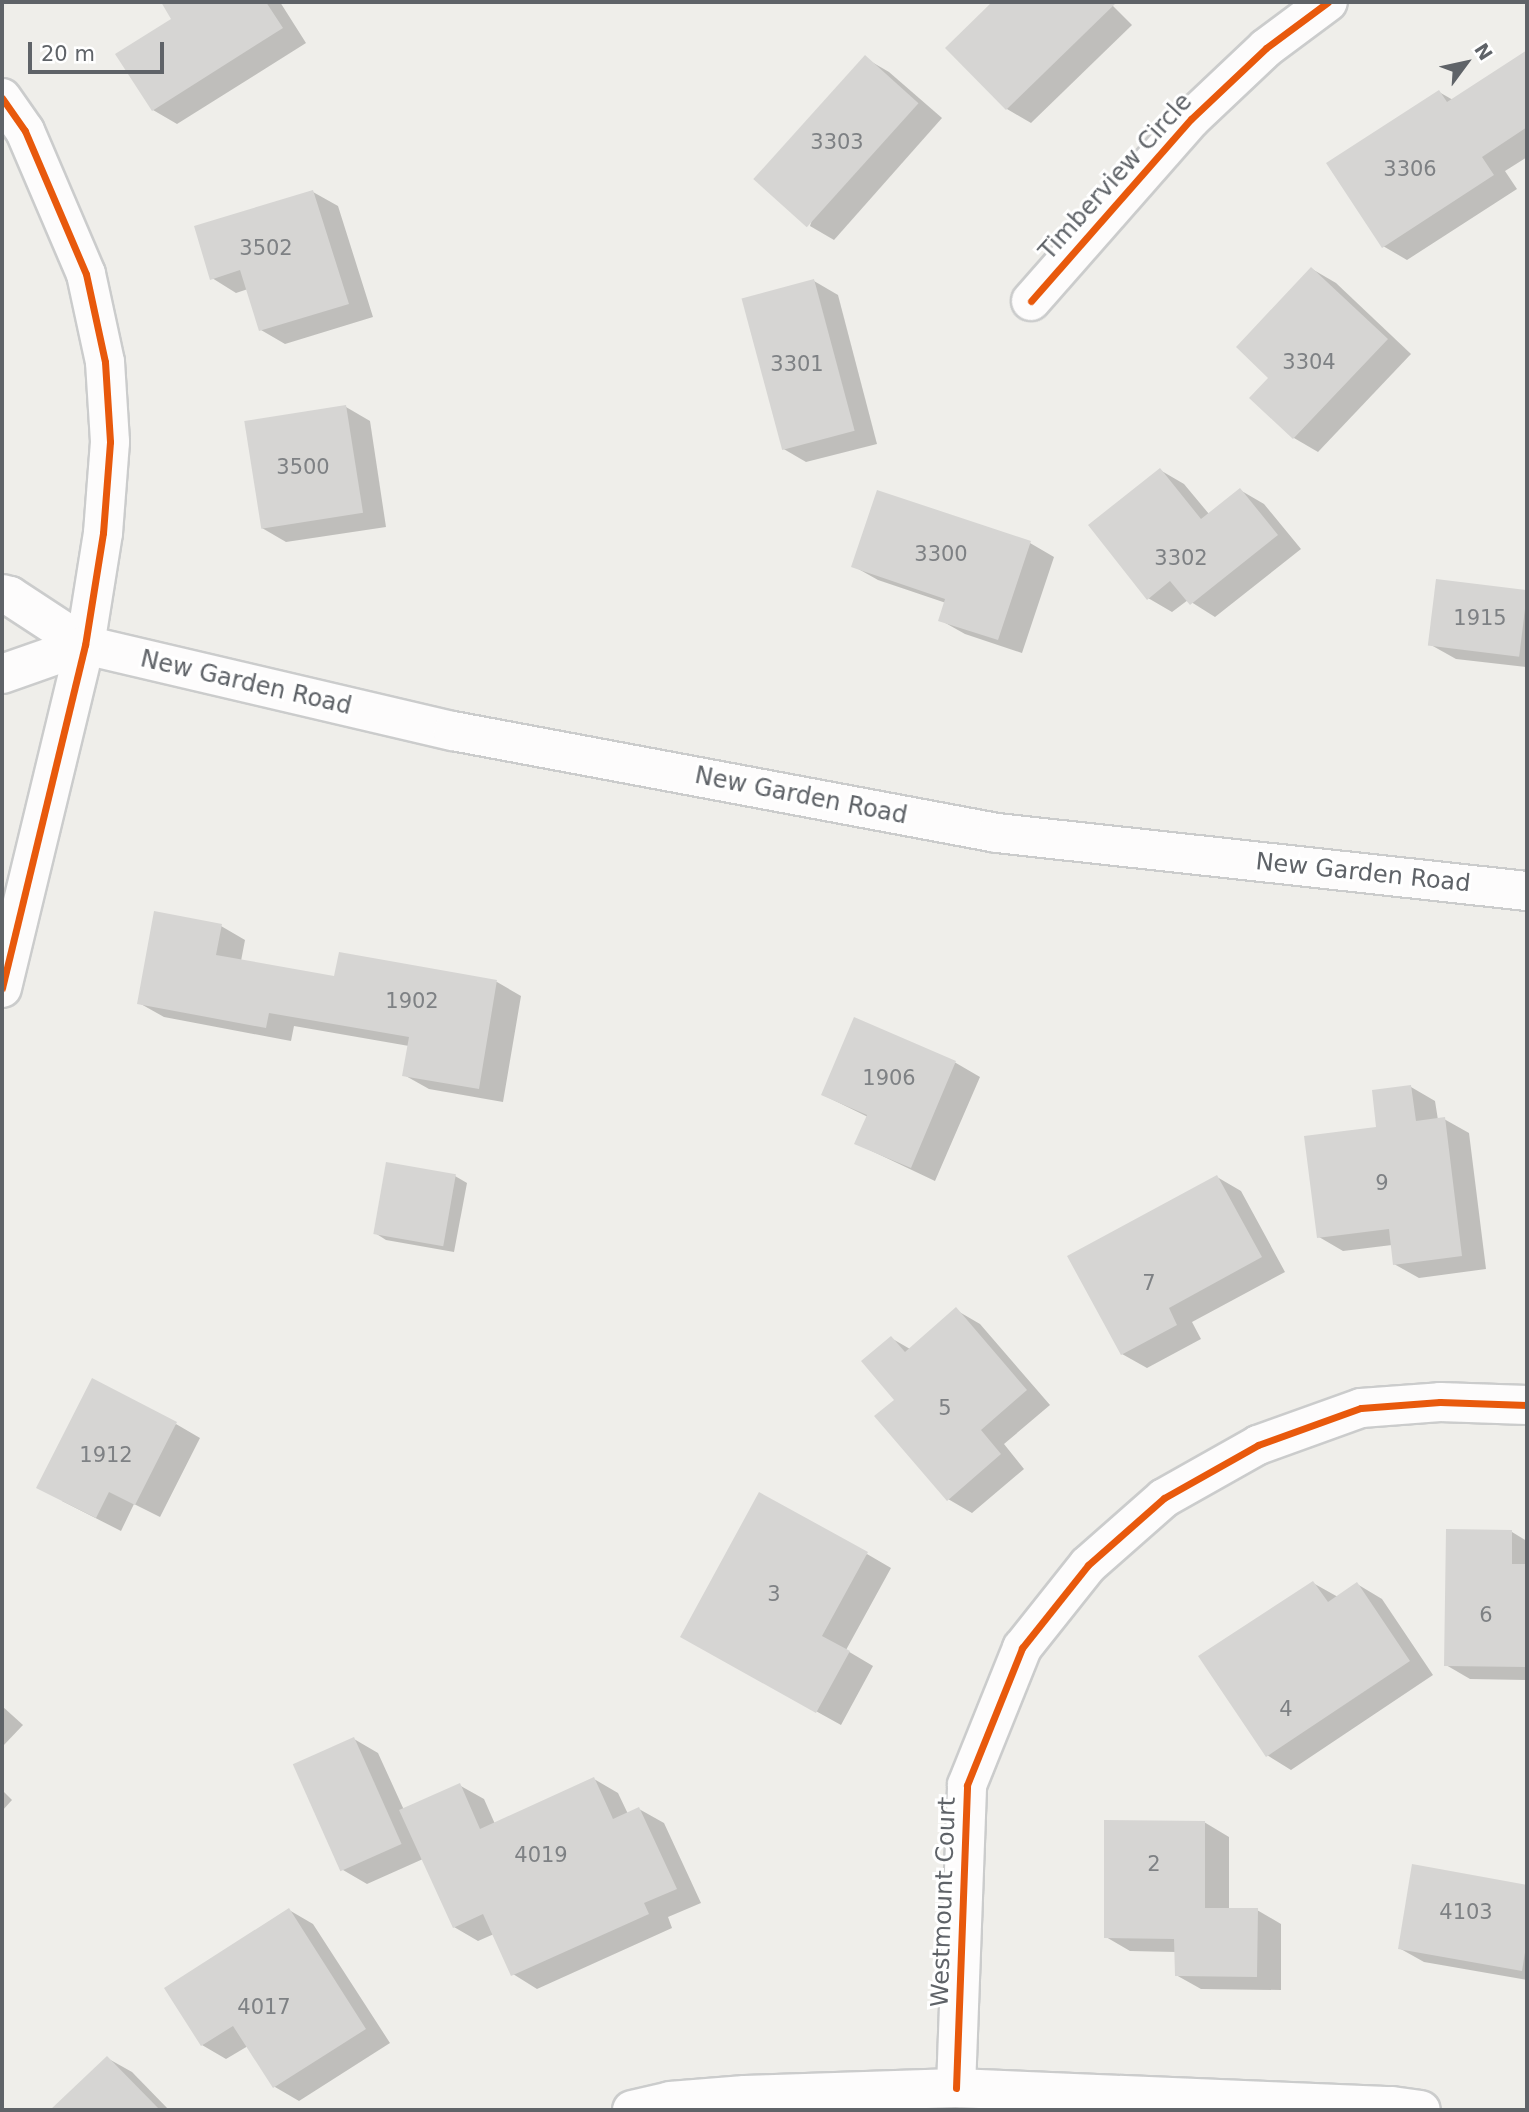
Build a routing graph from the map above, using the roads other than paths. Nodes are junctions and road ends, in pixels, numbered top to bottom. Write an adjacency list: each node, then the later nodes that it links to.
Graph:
1 (1328, 2): 3 (street, Timberview Circle)
2 (2, 98): 5 (street)
3 (1031, 301)
4 (2, 594): 5 (street, New Garden Road)
5 (85, 645): 6 (street); 7 (street, New Garden Road); 8 (street)
6 (2, 674)
7 (1527, 891)
8 (2, 988)
9 (1527, 1405): 10 (street, Westmount Court)
10 (956, 2088): 11 (street); 12 (street)
11 (632, 2110)
12 (1420, 2110)

